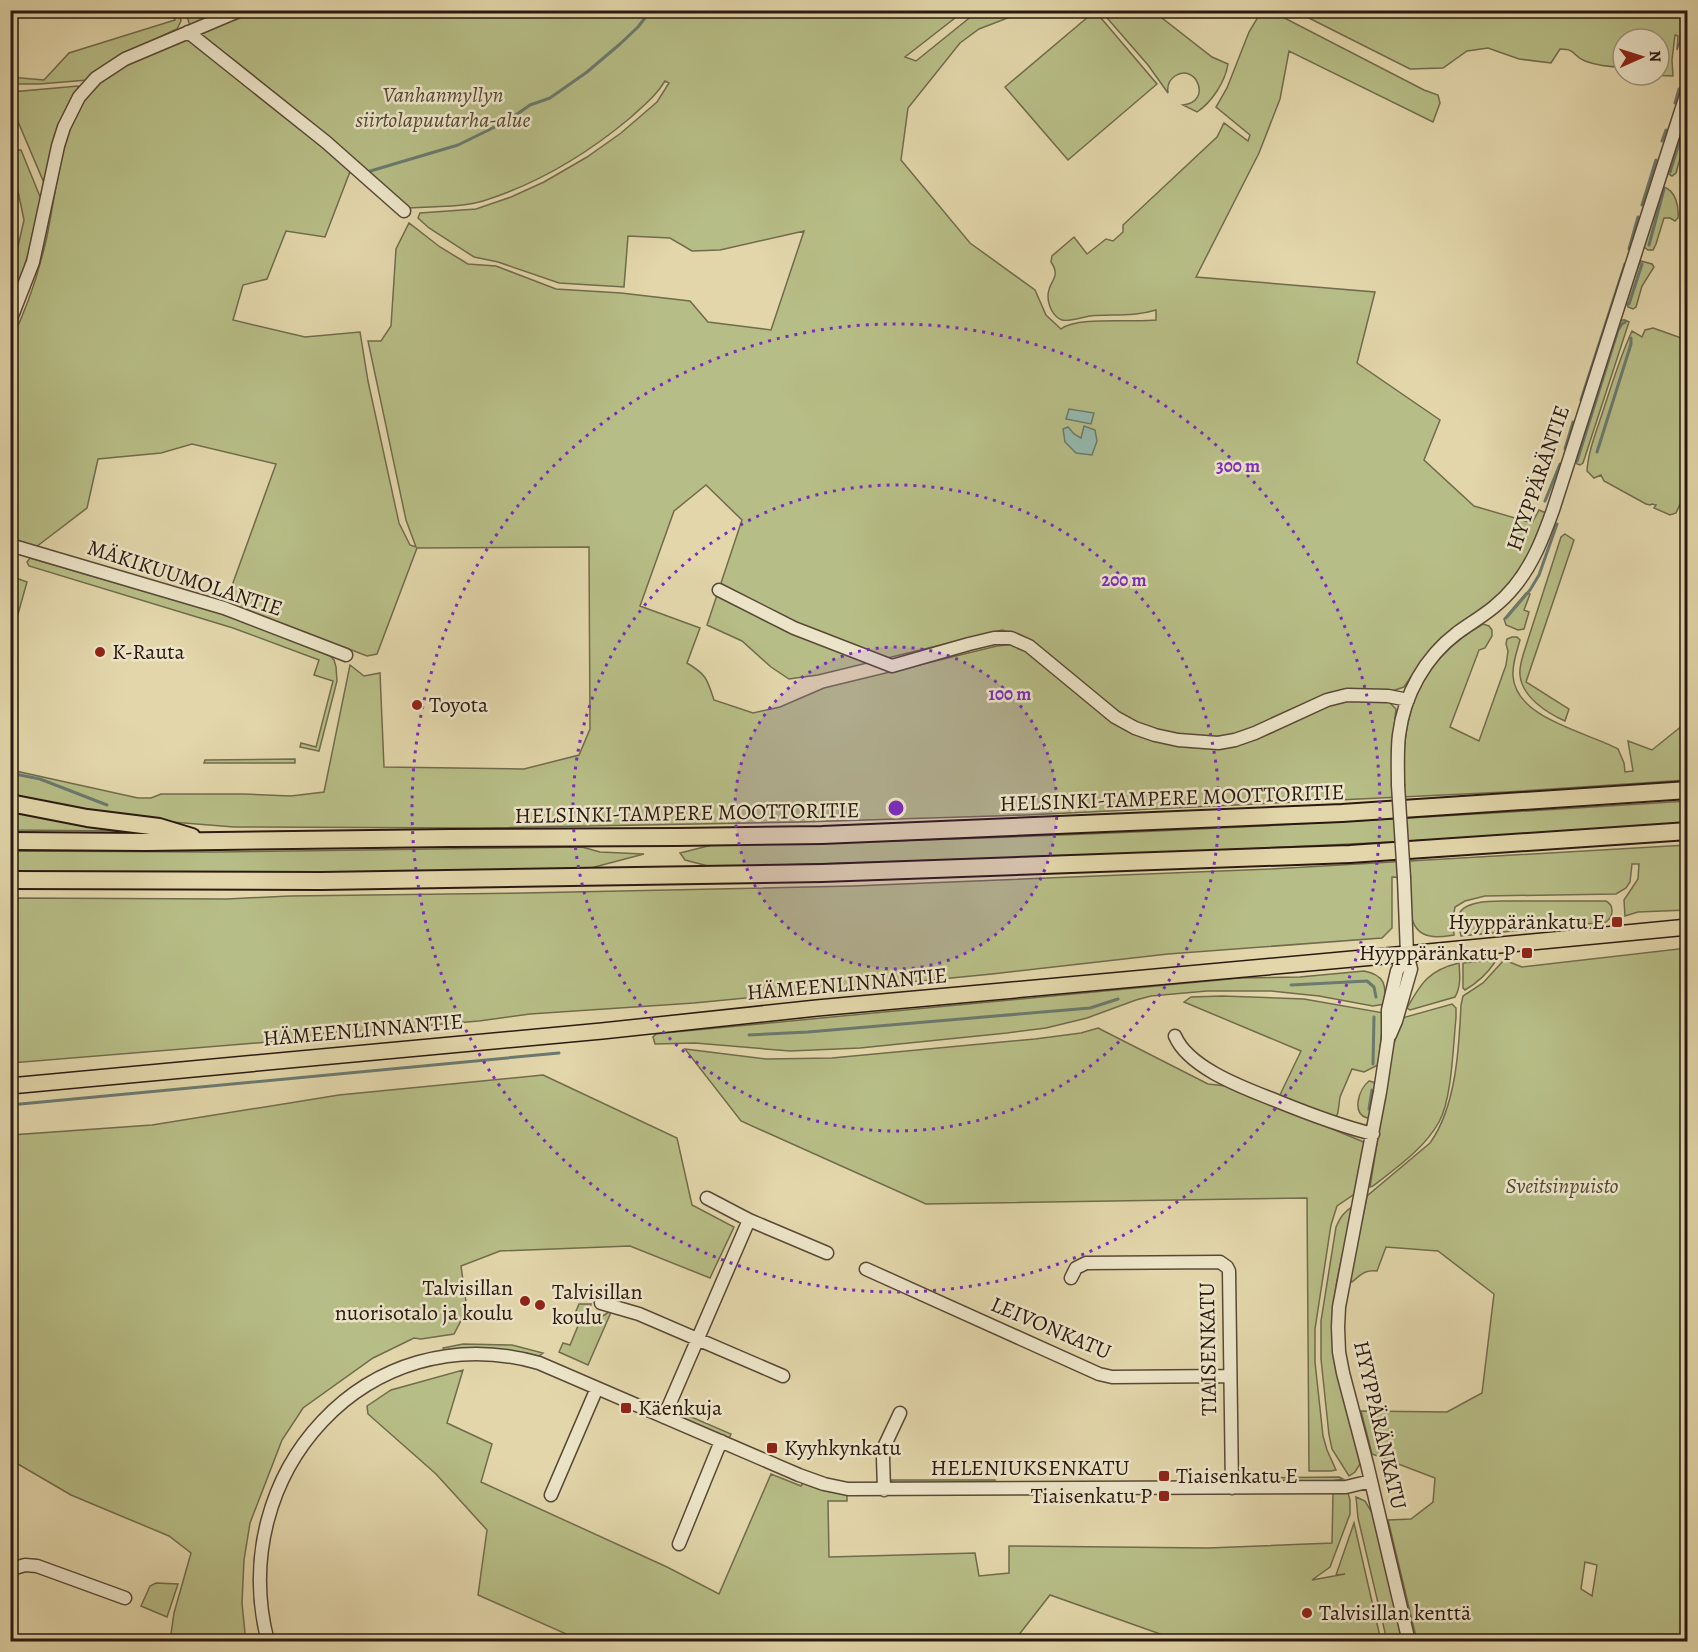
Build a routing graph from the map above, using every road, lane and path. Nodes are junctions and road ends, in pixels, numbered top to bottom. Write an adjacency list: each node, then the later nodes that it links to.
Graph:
1 (241, 10): 2 (street)
2 (188, 32): 4 (street); 5 (street)
3 (1688, 89): 9 (street, HYYPPÄRÄNTIE)
4 (404, 211)
5 (10, 321)
6 (10, 545): 8 (street, MÄKIKUUMOLANTIE)
7 (719, 590): 9 (street)
8 (346, 655)
9 (1408, 700): 17 (street, HYYPPÄRÄNTIE, bridge)
10 (1688, 790): 14 (highway, HELSINKI-TAMPERE MOOTTORITIE)
11 (10, 804): 14 (highway)
12 (1688, 831): 15 (highway)
13 (10, 841): 14 (highway, HELSINKI-TAMPERE MOOTTORITIE)
14 (204, 842)
15 (10, 880)
16 (1688, 927): 17 (main road, HÄMEENLINNANTIE)
17 (1407, 954): 19 (main road, HÄMEENLINNANTIE); 20 (street, HYYPPÄRÄNKATU)
18 (1175, 1036): 20 (street)
19 (10, 1086)
20 (1373, 1134): 34 (street, HYYPPÄRÄNKATU)
21 (707, 1198): 22 (street)
22 (749, 1220): 23 (street); 27 (street)
23 (827, 1253)
24 (866, 1269): 29 (street, LEIVONKATU)
25 (1071, 1278): 29 (street, TIAISENKATU)
26 (601, 1304): 27 (street)
27 (698, 1340): 28 (street); 32 (street)
28 (783, 1376)
29 (1230, 1376): 35 (street, TIAISENKATU)
30 (597, 1388): 32 (street, HELENIUKSENKATU); 37 (street); 41 (street, HELENIUKSENKATU)
31 (900, 1413): 36 (street)
32 (664, 1417): 33 (street, HELENIUKSENKATU)
33 (721, 1441): 36 (street, HELENIUKSENKATU); 38 (street)
34 (1371, 1481): 35 (street, HELENIUKSENKATU); 42 (street, HYYPPÄRÄNKATU)
35 (1232, 1488): 36 (street, HELENIUKSENKATU)
36 (884, 1490)
37 (551, 1495)
38 (679, 1544)
39 (12, 1569): 40 (street)
40 (125, 1598)
41 (268, 1641)
42 (1408, 1641)

